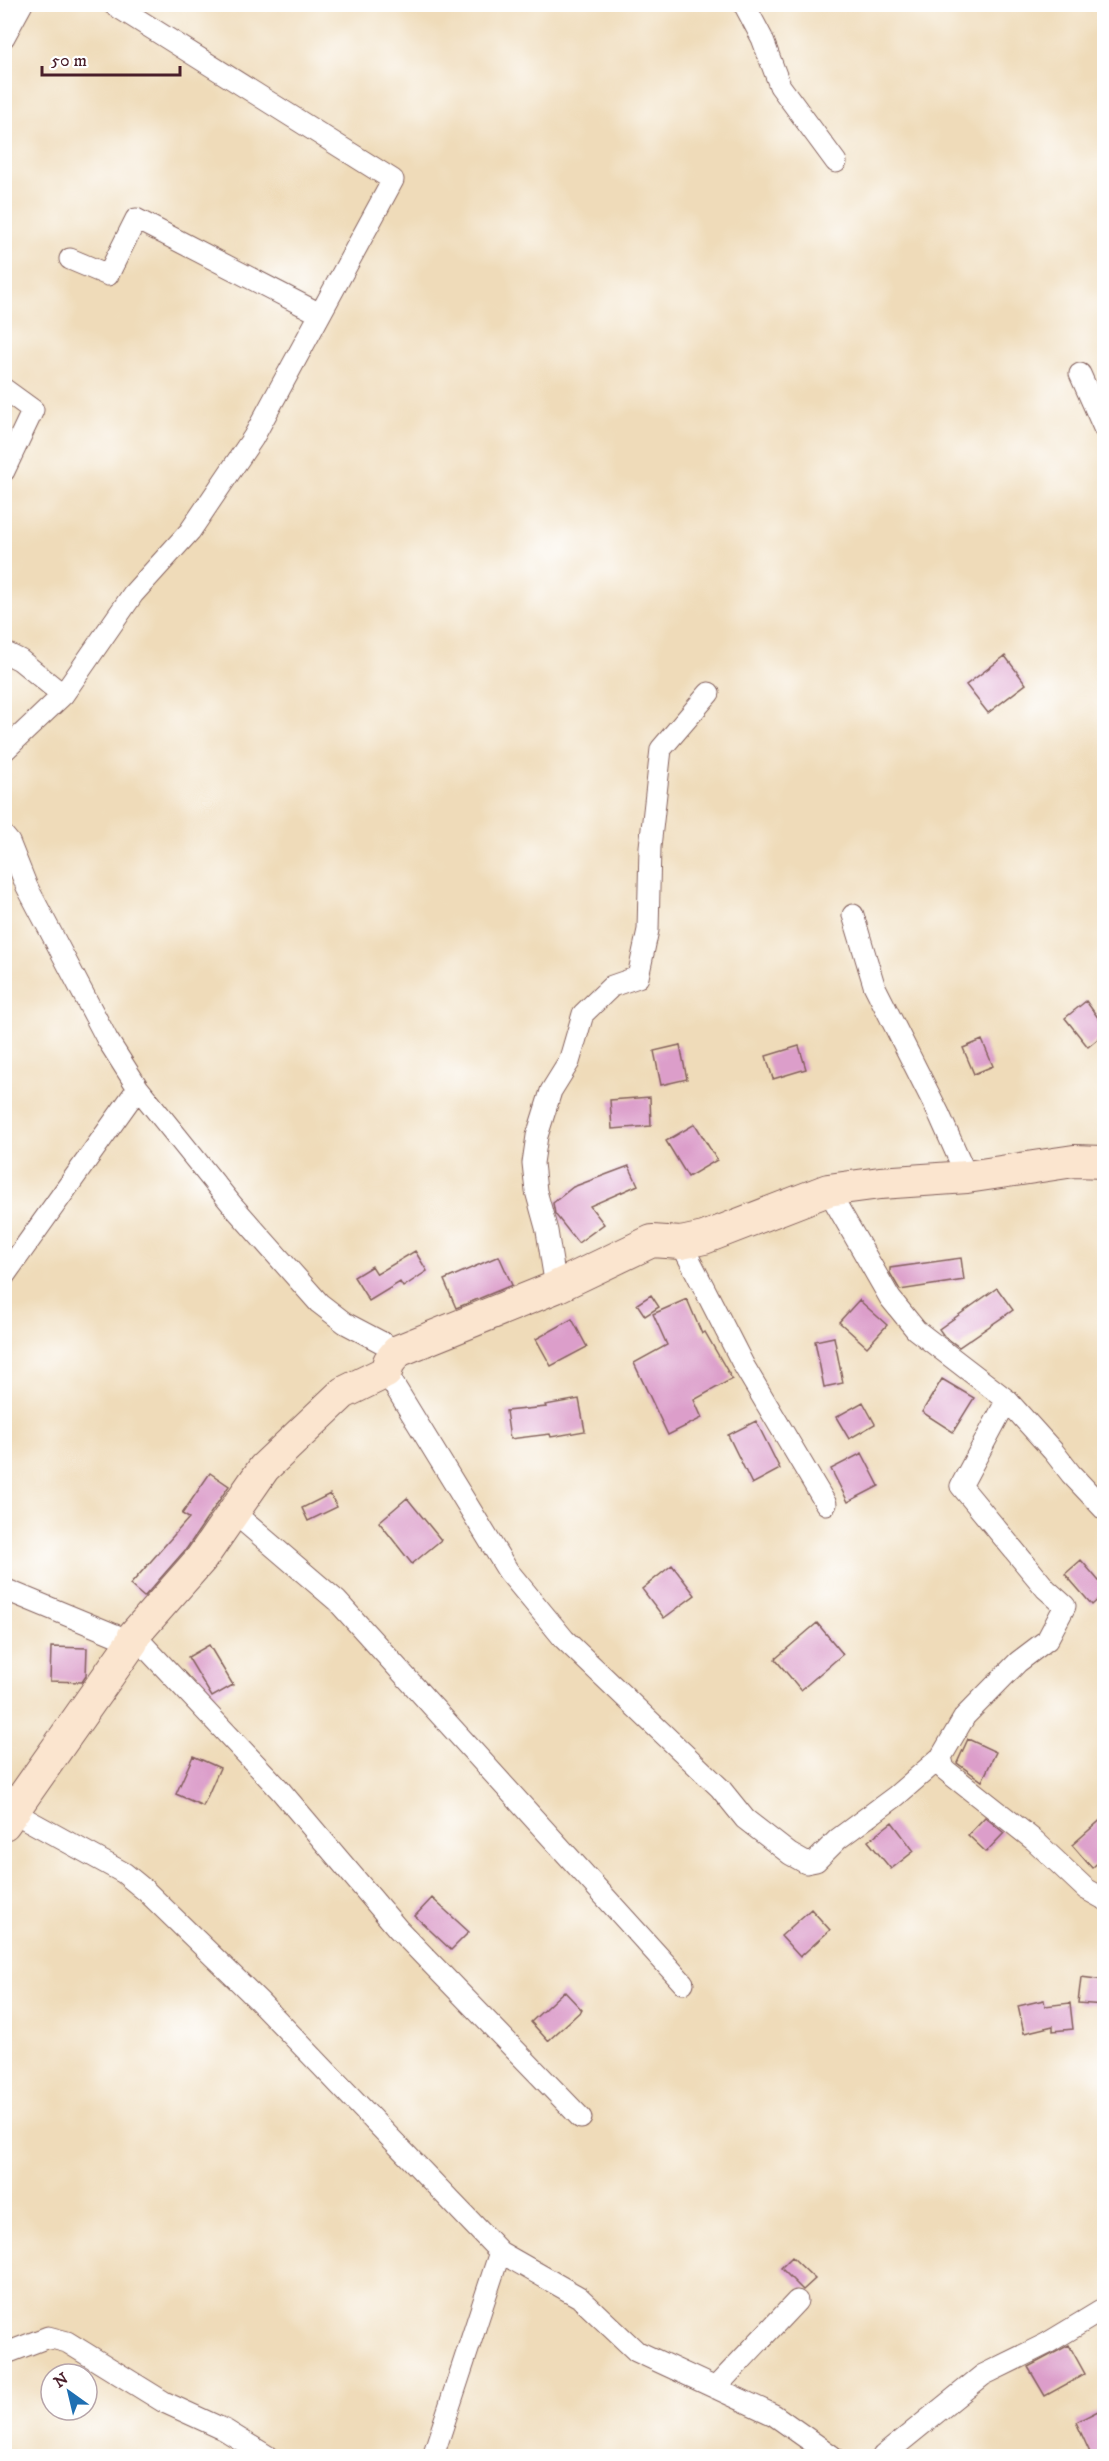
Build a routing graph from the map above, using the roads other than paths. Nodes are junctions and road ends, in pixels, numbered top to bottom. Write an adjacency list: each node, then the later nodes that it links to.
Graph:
1 (22, 4): 4 (street)
2 (113, 4): 7 (street)
3 (744, 4): 5 (street)
4 (4, 37)
5 (836, 162)
6 (70, 260): 7 (street)
7 (320, 314): 14 (street)
8 (1080, 374): 10 (street)
9 (4, 389): 11 (street)
10 (1104, 428)
11 (4, 471)
12 (4, 652): 14 (street)
13 (709, 693): 24 (street)
14 (63, 695): 15 (street)
15 (4, 751)
16 (4, 836): 18 (street)
17 (853, 915): 20 (street)
18 (138, 1088): 23 (street); 25 (street)
19 (1104, 1162): 20 (street)
20 (967, 1177): 21 (street)
21 (828, 1190): 22 (street); 26 (street)
22 (681, 1243): 24 (street); 27 (street)
23 (4, 1276)
24 (556, 1287): 25 (street)
25 (392, 1362): 29 (street); 32 (street)
26 (1007, 1400): 28 (street); 32 (street)
27 (826, 1504)
28 (1104, 1509)
29 (232, 1512): 31 (street); 35 (street)
30 (4, 1589): 31 (street)
31 (133, 1638): 33 (street); 36 (street)
32 (941, 1757): 34 (street)
33 (9, 1818): 37 (street)
34 (1104, 1899)
35 (682, 1983)
36 (581, 2118)
37 (500, 2252): 41 (street); 43 (street)
38 (797, 2301): 41 (street)
39 (1104, 2309): 45 (street)
40 (4, 2354): 42 (street)
41 (715, 2388): 44 (street)
42 (267, 2457)
43 (433, 2457)
44 (832, 2457)
45 (884, 2457)

